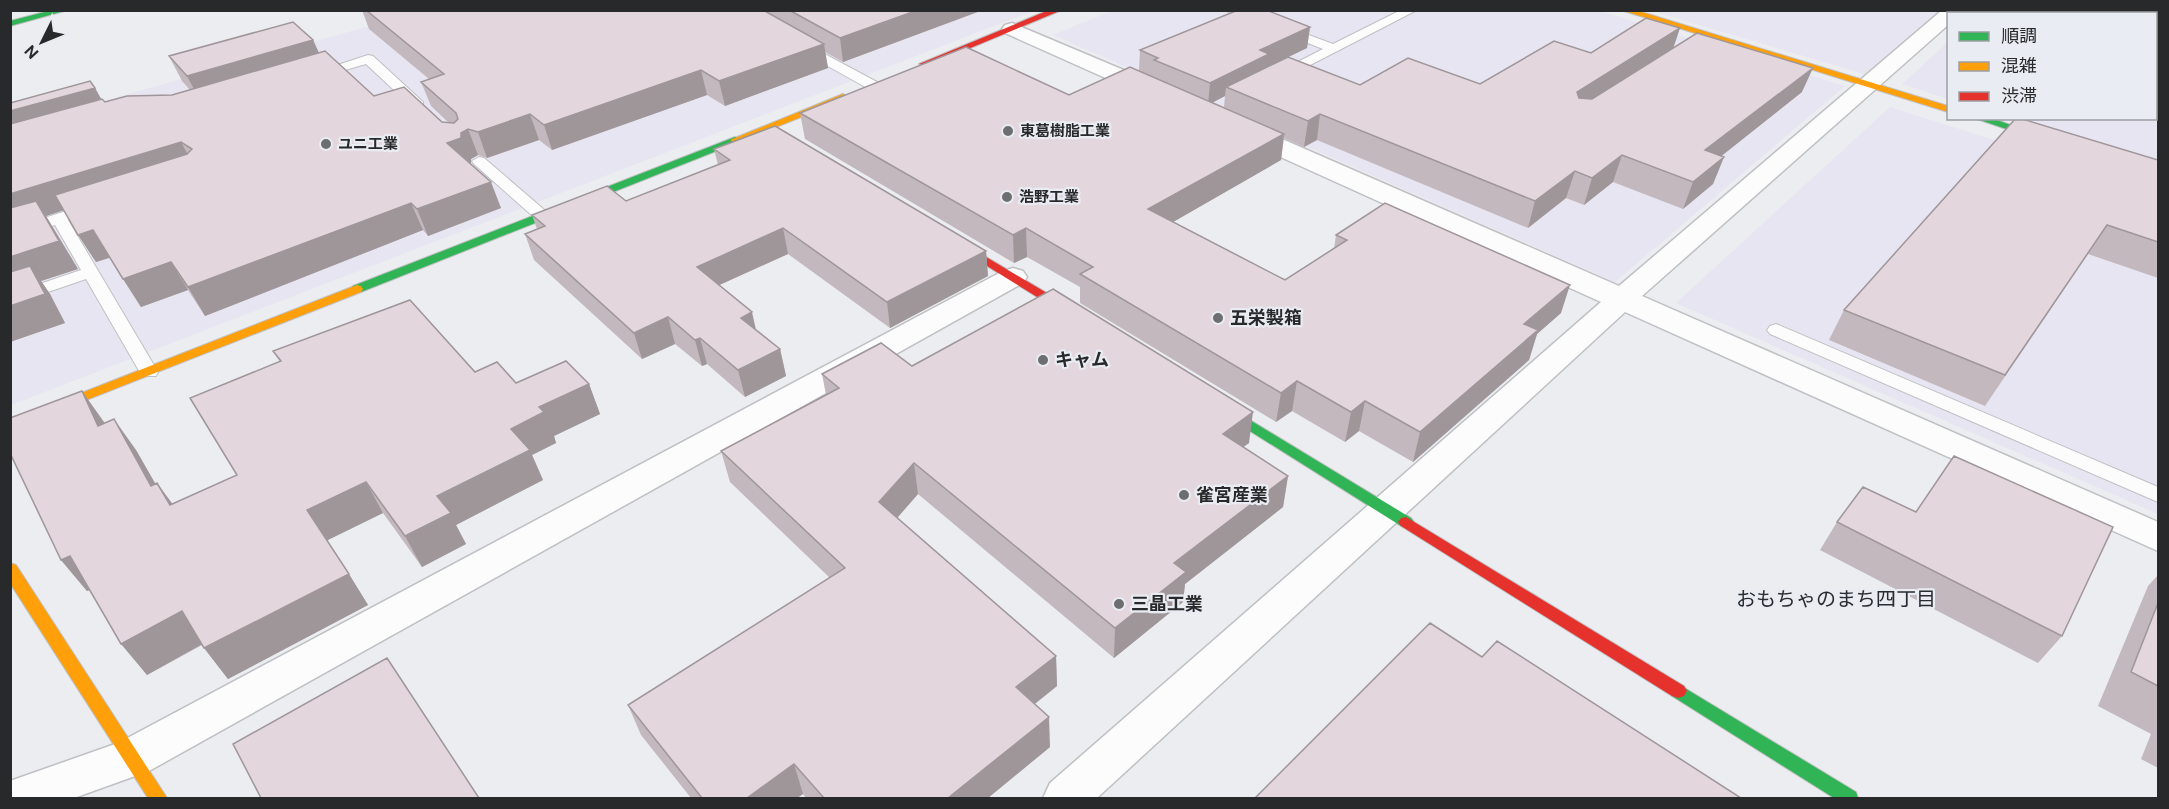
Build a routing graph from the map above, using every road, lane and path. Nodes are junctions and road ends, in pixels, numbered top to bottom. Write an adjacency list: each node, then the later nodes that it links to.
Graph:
1 (64, 10): 7 (street)
2 (1058, 10): 8 (street)
3 (1230, 10): 12 (lane)
4 (1411, 10): 12 (lane)
5 (1625, 10): 9 (street)
6 (1947, 16): 19 (street)
7 (10, 24)
8 (1012, 29): 14 (street); 20 (street)
9 (1708, 36): 11 (lane); 19 (street)
10 (787, 38): 18 (lane)
11 (1690, 47)
12 (1334, 49): 13 (lane)
13 (1304, 64): 15 (lane); 17 (lane)
14 (915, 68)
15 (1323, 72)
16 (302, 79): 22 (lane)
17 (1272, 81)
18 (878, 83): 25 (street)
19 (1866, 84): 21 (street); 36 (street)
20 (1173, 100)
21 (1947, 109)
22 (426, 112)
23 (1217, 119): 36 (street)
24 (1984, 120): 27 (street)
25 (765, 128): 26 (street); 30 (street)
26 (785, 140)
27 (2069, 146)
28 (479, 161): 30 (lane)
29 (105, 204): 31 (lane)
30 (542, 216): 40 (street)
31 (59, 218): 33 (lane); 34 (lane)
32 (934, 229): 35 (street)
33 (10, 234)
34 (91, 272): 37 (lane); 40 (lane)
35 (1013, 276): 38 (street); 47 (street)
36 (1623, 298): 44 (street); 45 (street)
37 (10, 300)
38 (1094, 327)
39 (1776, 330): 43 (lane)
40 (149, 372): 42 (street)
41 (1196, 390): 44 (street)
42 (10, 426)
43 (2158, 495)
44 (1388, 510): 50 (street); 51 (street)
45 (2158, 537)
46 (10, 569): 47 (street)
47 (133, 757): 48 (street); 49 (street)
48 (20, 798)
49 (159, 798)
50 (1065, 798)
51 (1849, 798)

